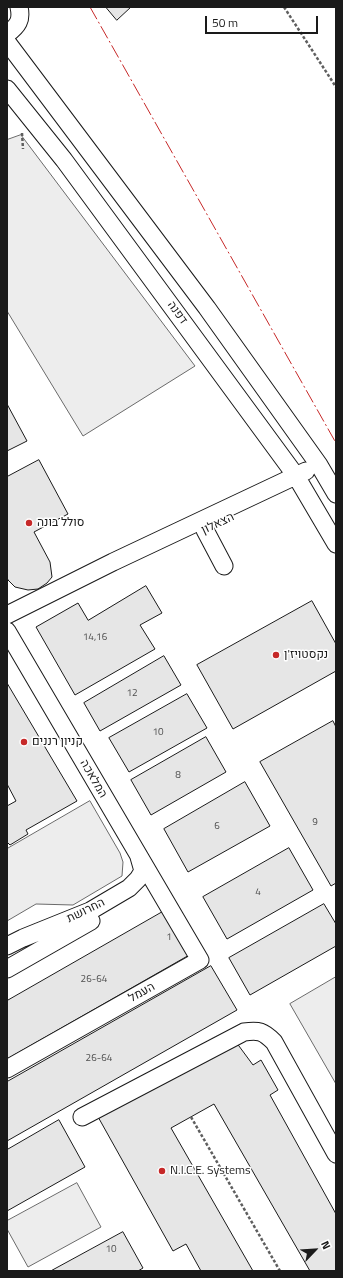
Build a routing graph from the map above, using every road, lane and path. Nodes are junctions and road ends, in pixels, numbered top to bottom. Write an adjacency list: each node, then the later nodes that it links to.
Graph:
1 (19, 7): 3 (street)
2 (284, 7): 5 (path)
3 (7, 34)
4 (7, 42): 9 (street)
5 (336, 87)
6 (7, 89): 8 (street, דפנה)
7 (7, 96): 8 (street)
8 (22, 108): 10 (street, דפנה)
9 (321, 469): 10 (street, הצאלון); 11 (street)
10 (298, 480): 12 (street, הצאלון); 13 (street, דפנה); 14 (street, הצאלון)
11 (336, 494)
12 (205, 530): 14 (street, הצאלון); 15 (street)
13 (336, 544)
14 (113, 562): 16 (street, הצאלון)
15 (224, 566)
16 (7, 615)
17 (7, 631): 18 (street, המלאכה)
18 (139, 857): 19 (street, המלאכה); 20 (street, החרושת)
19 (155, 884): 21 (street, החרושת); 22 (street, העמל)
20 (7, 946)
21 (7, 969)
22 (7, 1069)
23 (82, 1117): 25 (street)
24 (191, 1117): 26 (path)
25 (336, 1154)
26 (280, 1271)

